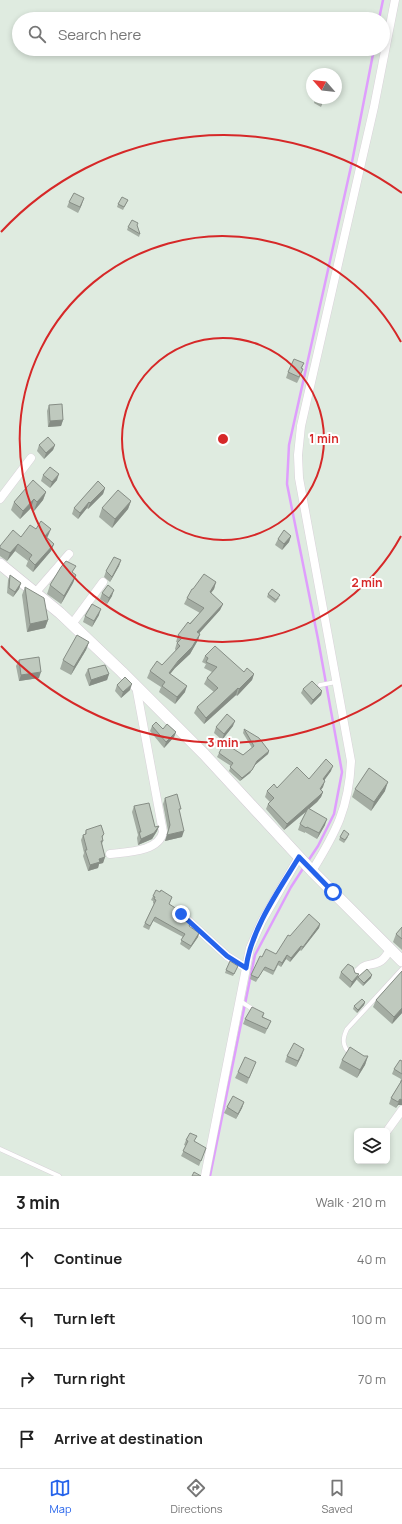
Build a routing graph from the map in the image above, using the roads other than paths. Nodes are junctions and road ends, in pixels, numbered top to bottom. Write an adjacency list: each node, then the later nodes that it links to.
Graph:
1 (395, 0): 2 (street)
2 (390, 25)
3 (384, 56): 11 (street)
4 (31, 458): 5 (street)
5 (0, 499)
6 (69, 554): 9 (street)
7 (0, 564): 9 (street)
8 (103, 582): 10 (street)
9 (36, 592): 10 (street)
10 (72, 624): 12 (street)
11 (337, 682): 13 (lane); 16 (street)
12 (136, 686): 14 (street); 15 (street)
13 (320, 686)
14 (110, 854)
15 (299, 857): 16 (street); 20 (street)
16 (312, 871): 18 (street)
17 (181, 914): 20 (street)
18 (390, 950): 19 (street); 22 (street)
19 (402, 961)
20 (246, 968): 23 (street)
21 (402, 970): 25 (lane)
22 (356, 974)
23 (239, 1001): 24 (lane); 30 (street)
24 (259, 1013)
25 (355, 1057)
26 (402, 1110): 27 (street)
27 (389, 1128)
28 (0, 1149): 29 (lane)
29 (59, 1176)
30 (205, 1176)

